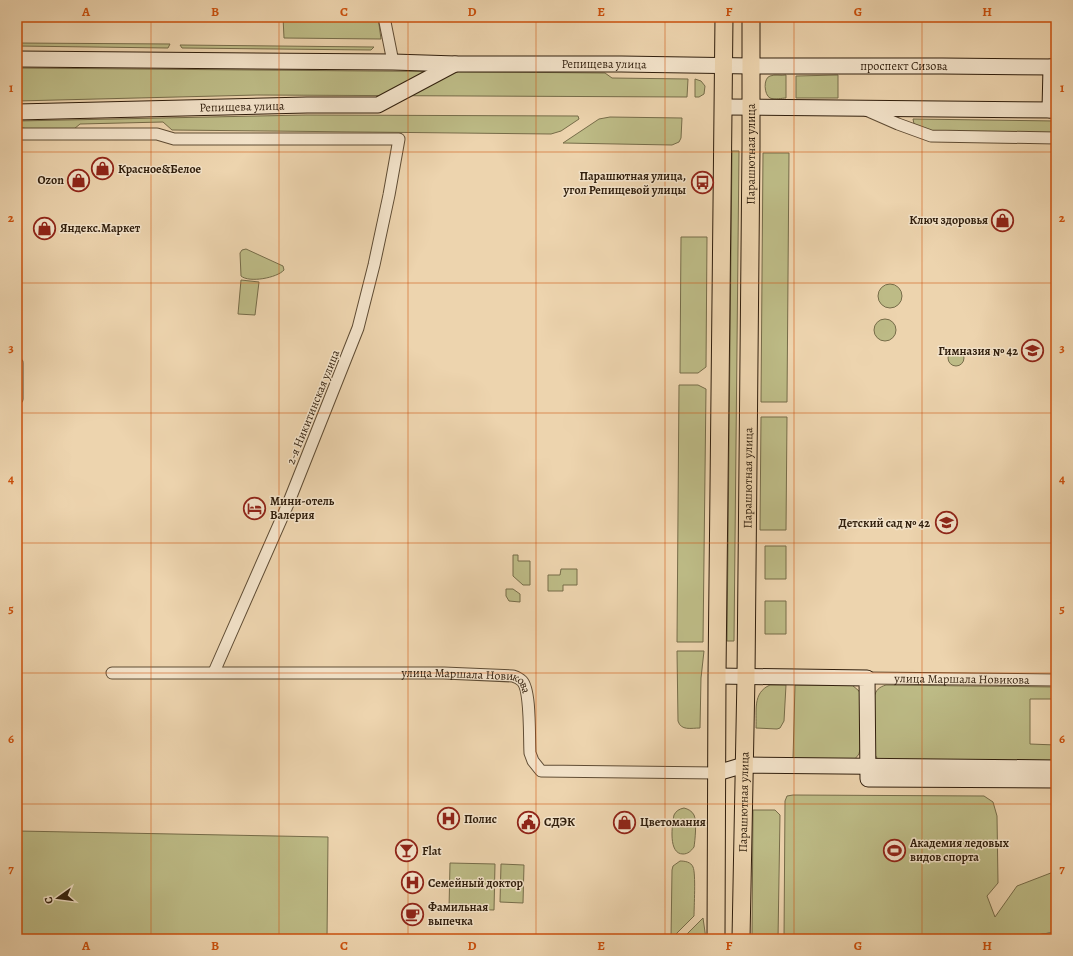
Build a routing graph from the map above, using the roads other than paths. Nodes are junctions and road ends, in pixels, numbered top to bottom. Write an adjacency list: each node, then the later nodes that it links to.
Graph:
1 (384, 17): 5 (street)
2 (724, 17): 7 (main road)
3 (751, 17): 8 (main road, Парашютная улица)
4 (17, 59): 5 (main road, Репищева улица)
5 (393, 62): 6 (main road, Репищева улица)
6 (456, 64): 7 (main road, Репищева улица); 14 (main road, Репищева улица)
7 (723, 66): 8 (main road, Репищева улица); 10 (main road)
8 (751, 66): 9 (main road, проспект Сизова); 11 (main road, Парашютная улица)
9 (1053, 67): 13 (main road)
10 (723, 107): 11 (main road); 21 (main road)
11 (752, 107): 12 (main road); 22 (main road, Парашютная улица)
12 (861, 108): 13 (main road); 16 (street)
13 (1053, 110)
14 (17, 112)
15 (17, 134): 19 (street, 2-я Никитинская улица)
16 (1056, 138)
17 (17, 363): 18 (street)
18 (17, 399)
19 (214, 672): 20 (street, улица Маршала Новикова); 27 (street, улица Маршала Новикова)
20 (112, 673)
21 (717, 676): 22 (main road, улица Маршала Новикова); 27 (main road)
22 (746, 676): 23 (main road, улица Маршала Новикова); 25 (main road, Парашютная улица)
23 (867, 678): 24 (street, улица Маршала Новикова); 28 (main road)
24 (1056, 680)
25 (744, 765): 27 (main road, улица Маршала Новикова); 28 (main road, улица Маршала Новикова); 31 (main road, Парашютная улица)
26 (1056, 768): 28 (main road, улица Маршала Новикова)
27 (717, 773): 30 (main road)
28 (868, 773): 29 (main road, улица Маршала Новикова)
29 (1056, 780)
30 (716, 939)
31 (741, 939)

